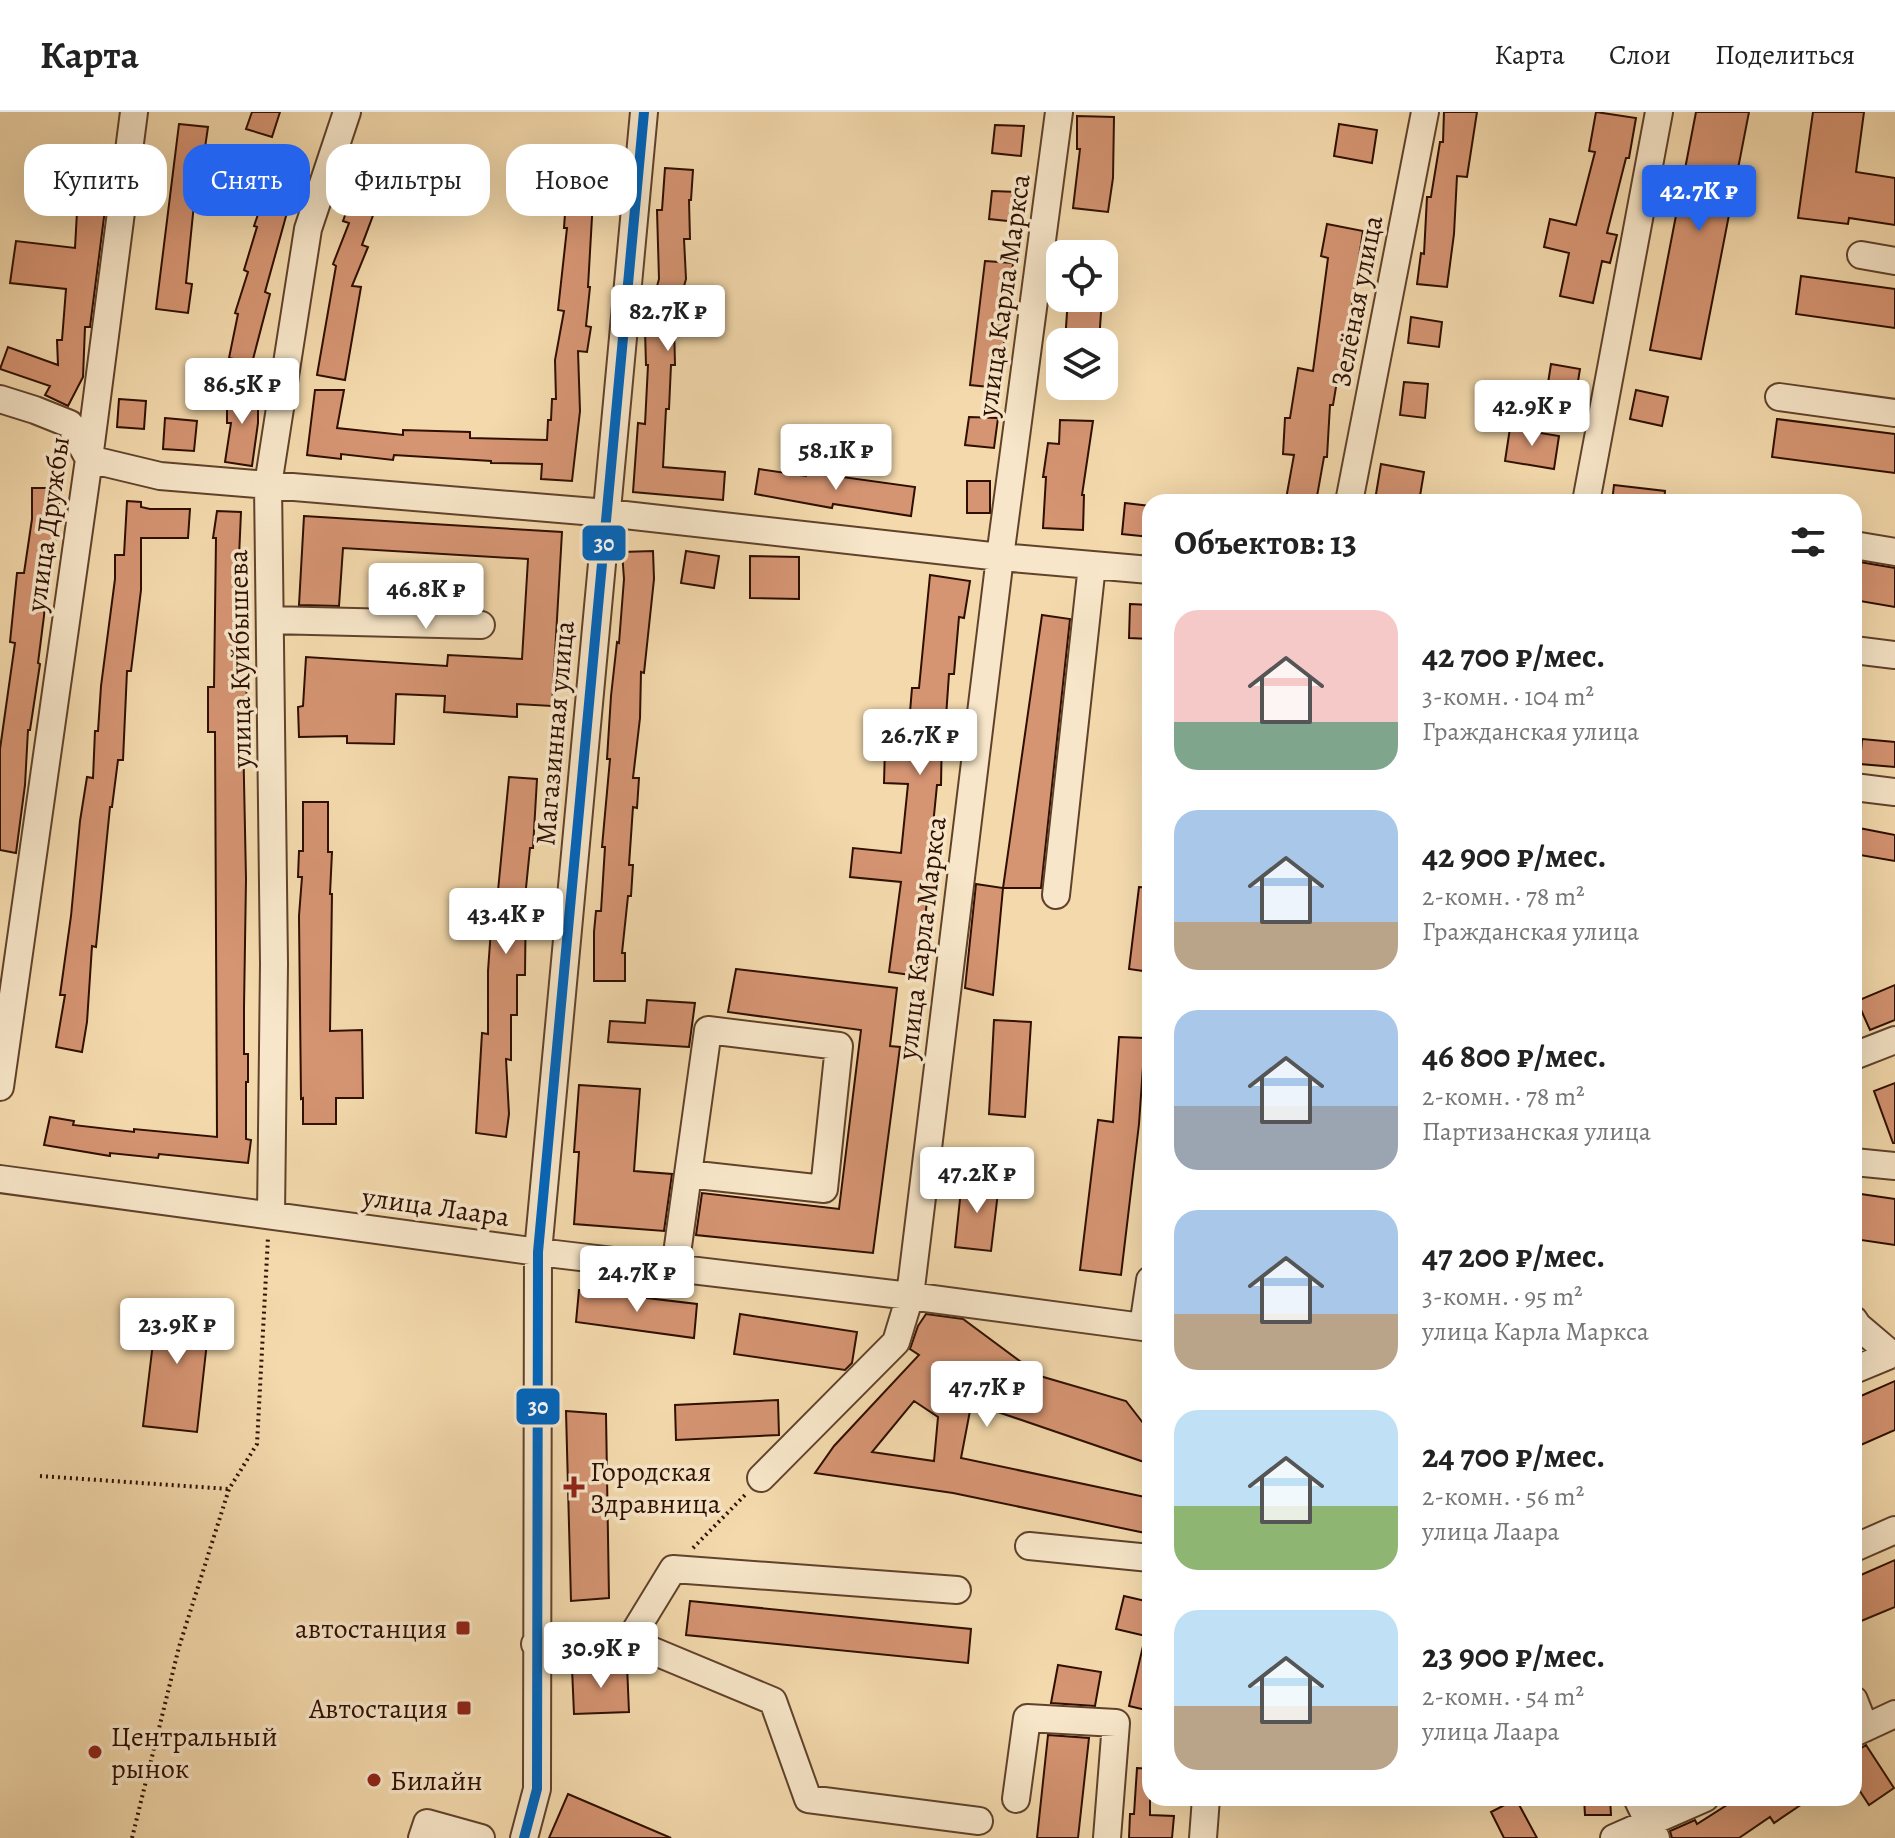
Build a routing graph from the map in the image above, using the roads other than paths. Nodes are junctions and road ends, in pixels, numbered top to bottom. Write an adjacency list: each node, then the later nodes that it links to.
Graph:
1 (134, 112): 12 (street, улица Дружбы)
2 (347, 112): 13 (street, улица Куйбышева)
3 (644, 112): 16 (street, Магазинная улица)
4 (1059, 112): 19 (street, улица Карла Маркса)
5 (1425, 112): 14 (street, Зелёная улица)
6 (1659, 112): 15 (street)
7 (1861, 255): 8 (street)
8 (1895, 261)
9 (1779, 397): 11 (street)
10 (0, 399): 12 (street)
11 (1895, 413)
12 (89, 459): 13 (street); 31 (street, улица Дружбы)
13 (268, 485): 16 (street); 22 (street, улица Куйбышева)
14 (1351, 494)
15 (1587, 494)
16 (607, 513): 19 (street); 37 (street, Магазинная улица)
17 (1862, 546): 18 (street)
18 (1895, 552)
19 (1000, 557): 20 (street); 39 (street, улица Карла Маркса)
20 (1092, 565): 21 (street); 28 (street)
21 (1142, 569)
22 (270, 620): 23 (street); 36 (street, улица Куйбышева)
23 (481, 625)
24 (1862, 651): 25 (street)
25 (1895, 655)
26 (1862, 788): 27 (street)
27 (1895, 792)
28 (1056, 895)
29 (1895, 1040): 30 (street)
30 (1862, 1053)
31 (0, 1087)
32 (1862, 1163): 33 (street)
33 (1895, 1166)
34 (688, 1174): 34 (street); 38 (street)
35 (0, 1179): 36 (street, улица Лаара)
36 (271, 1215): 37 (street, улица Лаара)
37 (538, 1252): 38 (street, улица Лаара); 51 (street, Магазинная улица)
38 (675, 1268): 39 (street, улица Лаара)
39 (910, 1296): 40 (street, улица Лаара); 44 (street, улица Карла Маркса)
40 (1142, 1327)
41 (1862, 1329): 42 (street)
42 (1893, 1353): 43 (street)
43 (1862, 1367)
44 (761, 1478)
45 (1895, 1530): 46 (street)
46 (1862, 1544)
47 (1029, 1546): 48 (street)
48 (1142, 1557)
49 (957, 1590): 50 (street)
50 (629, 1641): 51 (street); 58 (street)
51 (535, 1644): 62 (street, Магазинная улица)
52 (1895, 1714): 53 (street)
53 (1862, 1729)
54 (1016, 1799): 63 (street)
55 (1205, 1806): 64 (street)
56 (1641, 1806): 59 (street)
57 (1692, 1806): 59 (street)
58 (979, 1821)
59 (1652, 1830): 65 (street)
60 (422, 1838): 61 (street)
61 (481, 1838)
62 (524, 1838)
63 (1107, 1838)
64 (1203, 1838)
65 (1614, 1838)

